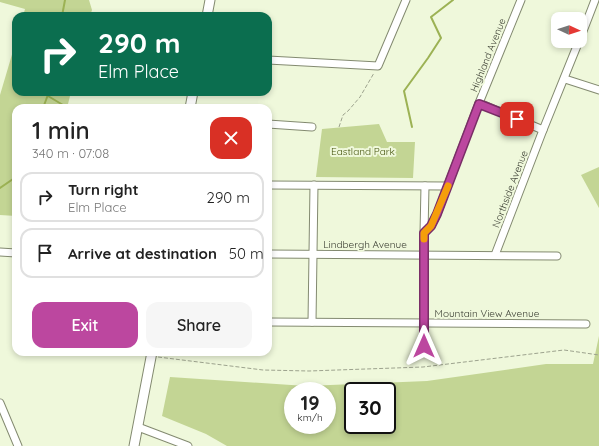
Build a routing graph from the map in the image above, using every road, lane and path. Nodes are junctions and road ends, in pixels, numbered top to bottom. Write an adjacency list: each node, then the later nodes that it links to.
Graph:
1 (210, 0): 5 (street)
2 (406, 0): 9 (street)
3 (521, 0): 12 (street, Highland Avenue)
4 (595, 0): 6 (street, Northside Avenue)
5 (208, 12)
6 (587, 21)
7 (577, 48): 10 (street, Northside Avenue)
8 (272, 60): 9 (street)
9 (378, 66): 15 (path)
10 (565, 79): 11 (street); 16 (street, Northside Avenue)
11 (599, 90)
12 (479, 104): 16 (street); 20 (street, Highland Avenue)
13 (272, 124): 14 (street)
14 (312, 127)
15 (339, 127)
16 (543, 130): 27 (street, Northside Avenue)
17 (272, 185): 18 (street)
18 (314, 185): 19 (street); 25 (street)
19 (425, 186): 20 (street); 21 (street)
20 (448, 186): 21 (street, Highland Avenue)
21 (424, 233): 26 (street)
22 (0, 252): 23 (street)
23 (12, 253)
24 (272, 254): 25 (street, Lindbergh Avenue)
25 (313, 254): 26 (street, Lindbergh Avenue); 30 (street)
26 (425, 255): 27 (street, Lindbergh Avenue); 31 (street)
27 (496, 255): 28 (street, Lindbergh Avenue)
28 (557, 256)
29 (272, 322): 30 (street, Mountain View Avenue)
30 (312, 322): 31 (street, Mountain View Avenue)
31 (424, 323): 32 (street, Mountain View Avenue); 33 (street)
32 (586, 324)
33 (424, 346)
34 (599, 355): 36 (path)
35 (153, 356): 38 (street)
36 (160, 356)
37 (0, 403): 39 (street)
38 (138, 427): 40 (street); 41 (street)
39 (18, 446)
40 (134, 446)
41 (188, 446)

